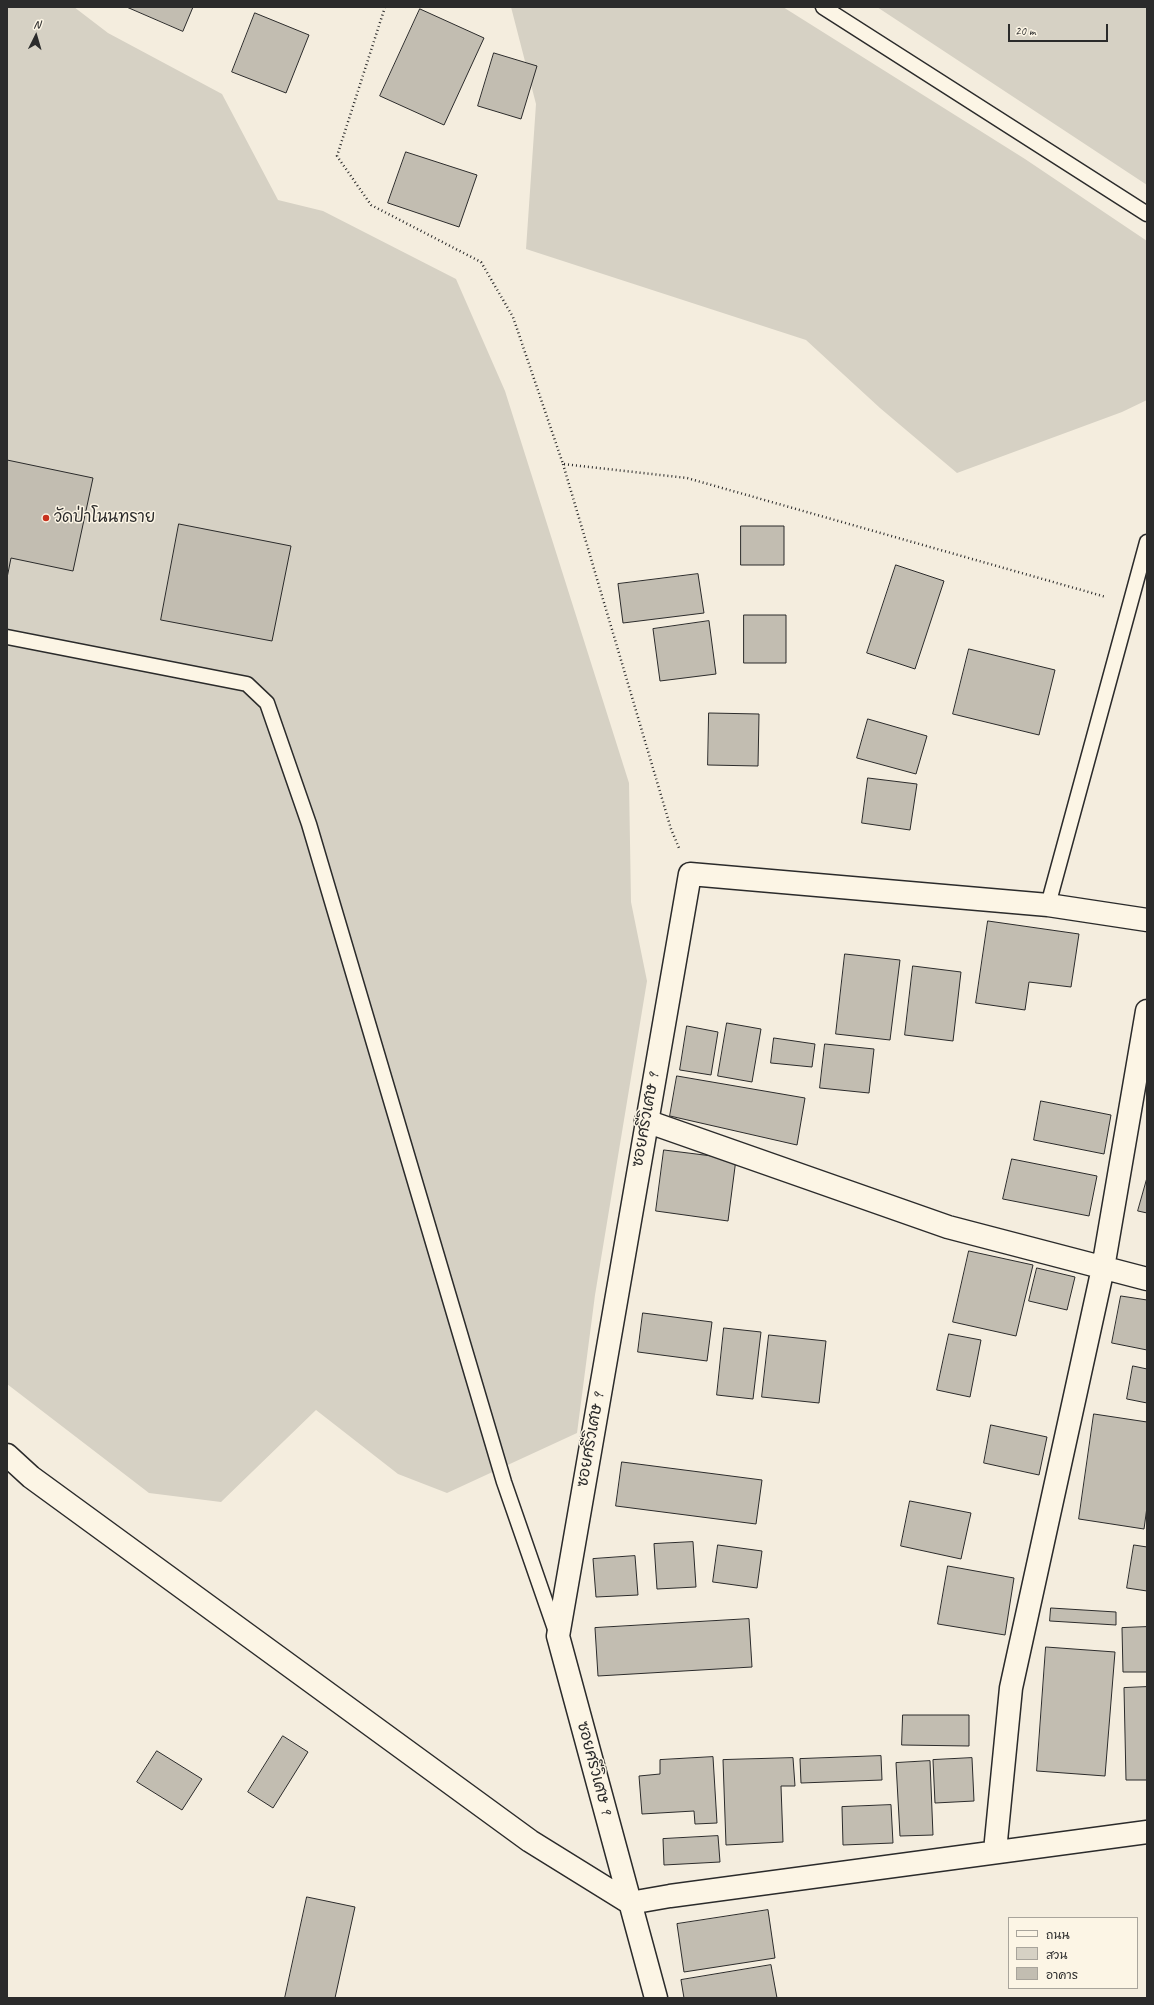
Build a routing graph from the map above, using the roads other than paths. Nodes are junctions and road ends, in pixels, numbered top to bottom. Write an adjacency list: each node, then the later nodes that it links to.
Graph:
1 (823, 7): 2 (lane)
2 (1147, 214)
3 (1147, 542): 5 (lane)
4 (7, 637): 12 (lane)
5 (1048, 905): 6 (street); 8 (street, ซอยศรีวิเศษ 9)
6 (1147, 920)
7 (1147, 1011): 9 (street)
8 (646, 1121): 9 (street); 12 (street, ซอยศรีวิเศษ 9)
9 (1103, 1268): 10 (street); 14 (street)
10 (1147, 1279)
11 (7, 1455): 15 (street)
12 (558, 1636): 15 (street, ซอยศรีวิเศษ 9)
13 (1147, 1832): 14 (street)
14 (995, 1851): 15 (street)
15 (630, 1903): 16 (street, ซอยศรีวิเศษ 9)
16 (656, 1998)

